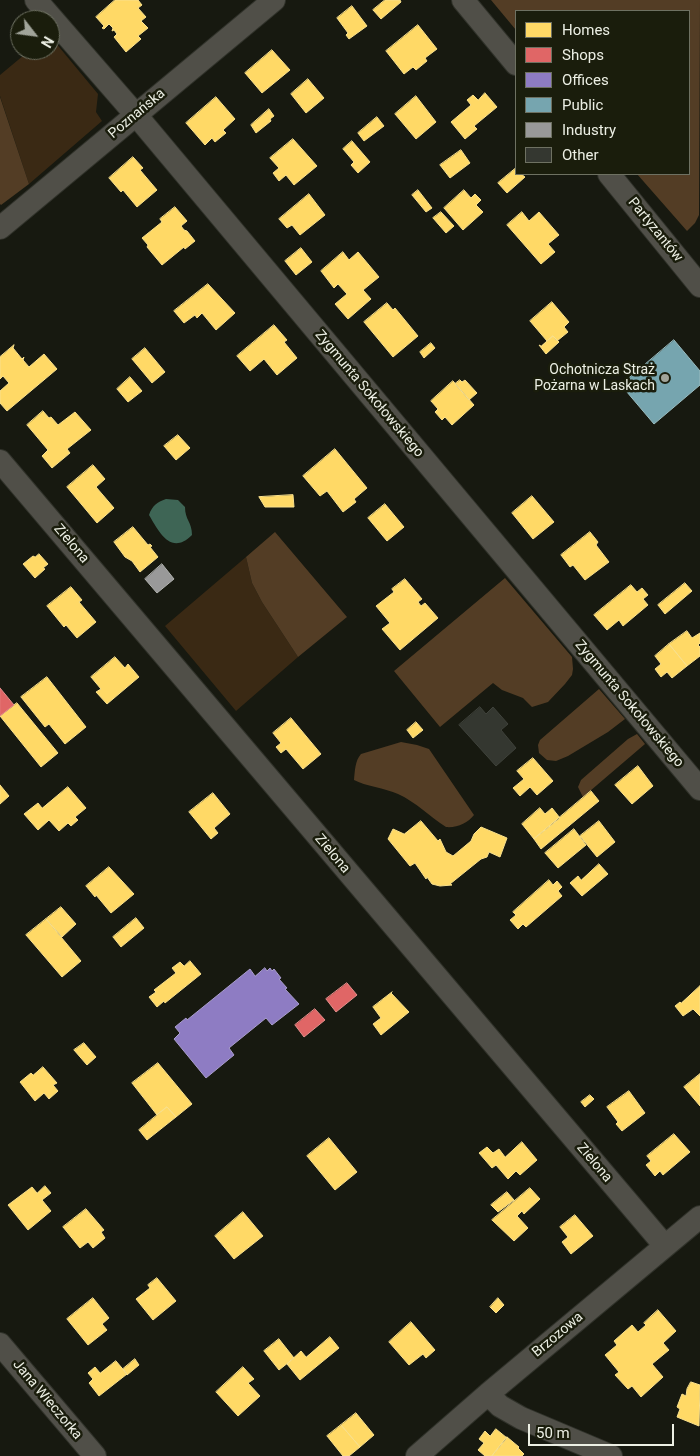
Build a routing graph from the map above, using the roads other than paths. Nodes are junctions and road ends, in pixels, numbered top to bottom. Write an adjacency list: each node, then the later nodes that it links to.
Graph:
1 (36, 0): 5 (street, Zygmunta Sokołowskiego)
2 (274, 0): 5 (street, Poznańska)
3 (463, 0): 4 (street)
4 (515, 63)
5 (136, 115): 7 (street, Poznańska); 10 (street, Zygmunta Sokołowskiego)
6 (610, 175): 8 (street, Partyzantów)
7 (0, 228)
8 (700, 286)
9 (0, 461): 12 (street, Zielona)
10 (700, 789)
11 (700, 1216): 12 (street, Brzozowa)
12 (665, 1246): 14 (street, Brzozowa)
13 (0, 1344): 15 (street, Jana Wieczorka)
14 (488, 1394): 16 (street, Brzozowa); 17 (street)
15 (95, 1456)
16 (417, 1456)
17 (611, 1456)

